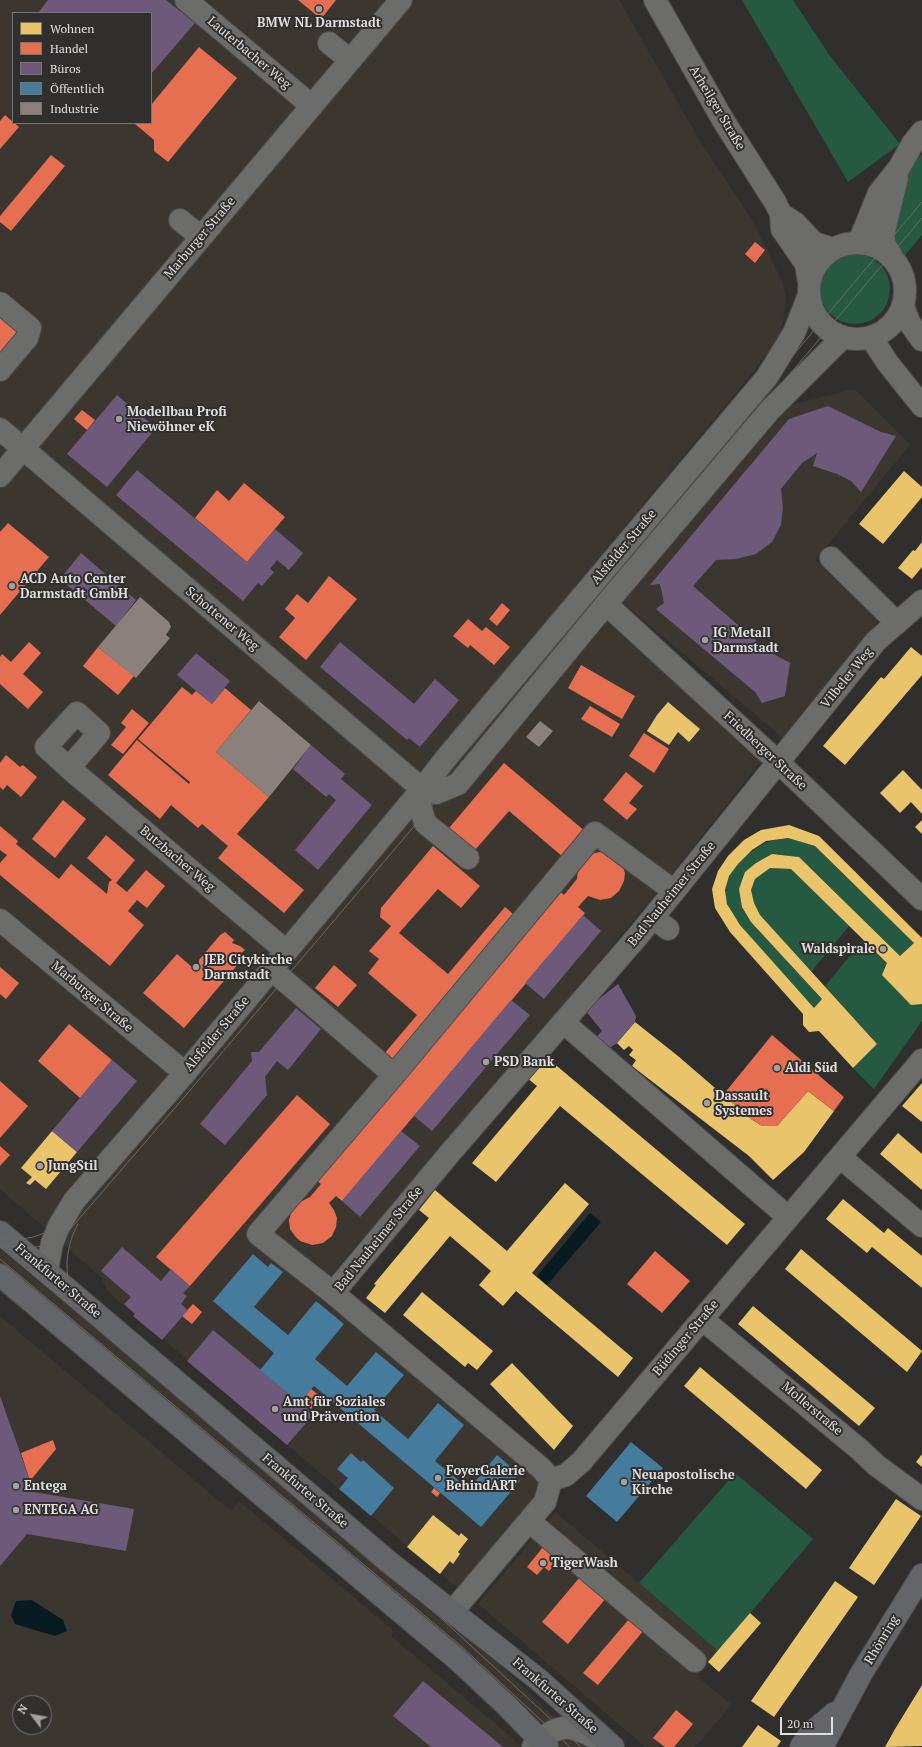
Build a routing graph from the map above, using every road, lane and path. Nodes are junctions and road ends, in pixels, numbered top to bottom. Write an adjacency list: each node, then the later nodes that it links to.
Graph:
1 (186, 0): 6 (street, Lauterbacher Weg)
2 (401, 0): 5 (street, Marburger Straße)
3 (655, 0): 9 (street, Arheilger Straße)
4 (329, 43): 5 (street)
5 (350, 60): 6 (street, Marburger Straße)
6 (312, 106): 11 (street, Marburger Straße)
7 (922, 132): 8 (street)
8 (899, 168): 12 (street); 14 (street)
9 (781, 214): 13 (street, Arheilger Straße); 15 (street, Arheilger Straße)
10 (180, 220): 11 (street)
11 (201, 237): 24 (street, Marburger Straße)
12 (859, 242): 13 (street, Arheilger Straße); 14 (street, Arheilger Straße)
13 (832, 249): 15 (street, Arheilger Straße)
14 (891, 255): 17 (street, Arheilger Straße)
15 (809, 288): 18 (street, Arheilger Straße); 32 (street, Alsfelder Straße)
16 (0, 303): 21 (street)
17 (903, 306): 19 (street, Arheilger Straße); 20 (street, Arheilger Straße)
18 (843, 337): 19 (street, Arheilger Straße); 28 (street, Alsfelder Straße)
19 (872, 337): 22 (street)
20 (922, 340)
21 (0, 370)
22 (922, 406)
23 (0, 429): 24 (street, Schottener Weg)
24 (23, 449): 25 (street, Marburger Straße); 32 (street, Schottener Weg)
25 (0, 476)
26 (831, 558): 29 (street)
27 (922, 601): 29 (street, Vilbeler Weg)
28 (606, 604): 30 (street, Friedberger Straße); 32 (street, Alsfelder Straße)
29 (897, 623): 30 (street, Vilbeler Weg)
30 (778, 762): 34 (street, Bad Nauheimer Straße); 35 (street, Friedberger Straße)
31 (69, 768): 37 (street, Butzbacher Weg)
32 (422, 789): 33 (street); 37 (street, Alsfelder Straße)
33 (468, 858)
34 (674, 891): 39 (street, Bad Nauheimer Straße); 42 (street)
35 (922, 899)
36 (0, 920): 41 (street, Marburger Straße)
37 (286, 951): 38 (street, Alsfelder Straße)
38 (271, 969): 41 (street, Alsfelder Straße); 42 (street)
39 (563, 1022): 44 (street); 49 (street, Bad Nauheimer Straße)
40 (922, 1060): 43 (street, Büdinger Straße)
41 (185, 1073): 47 (street, Alsfelder Straße)
42 (394, 1075): 49 (street)
43 (840, 1157): 44 (street, Büdinger Straße); 45 (street)
44 (788, 1217): 50 (street, Büdinger Straße)
45 (922, 1226)
46 (0, 1232): 47 (main road, Frankfurter Straße)
47 (47, 1270): 55 (main road, Frankfurter Straße)
48 (0, 1275): 58 (main road)
49 (333, 1293): 51 (street, Bad Nauheimer Straße)
50 (702, 1319): 51 (street, Büdinger Straße); 52 (street, Mollerstraße)
51 (551, 1480): 53 (street)
52 (922, 1499)
53 (529, 1521): 55 (street); 56 (street)
54 (922, 1575): 57 (main road, Rhönring)
55 (452, 1612): 59 (main road, Frankfurter Straße)
56 (695, 1661)
57 (843, 1706): 60 (main road, Rhönring); 61 (main road, Rhönring)
58 (540, 1745): 59 (street)
59 (612, 1747)
60 (802, 1747)
61 (822, 1747)

